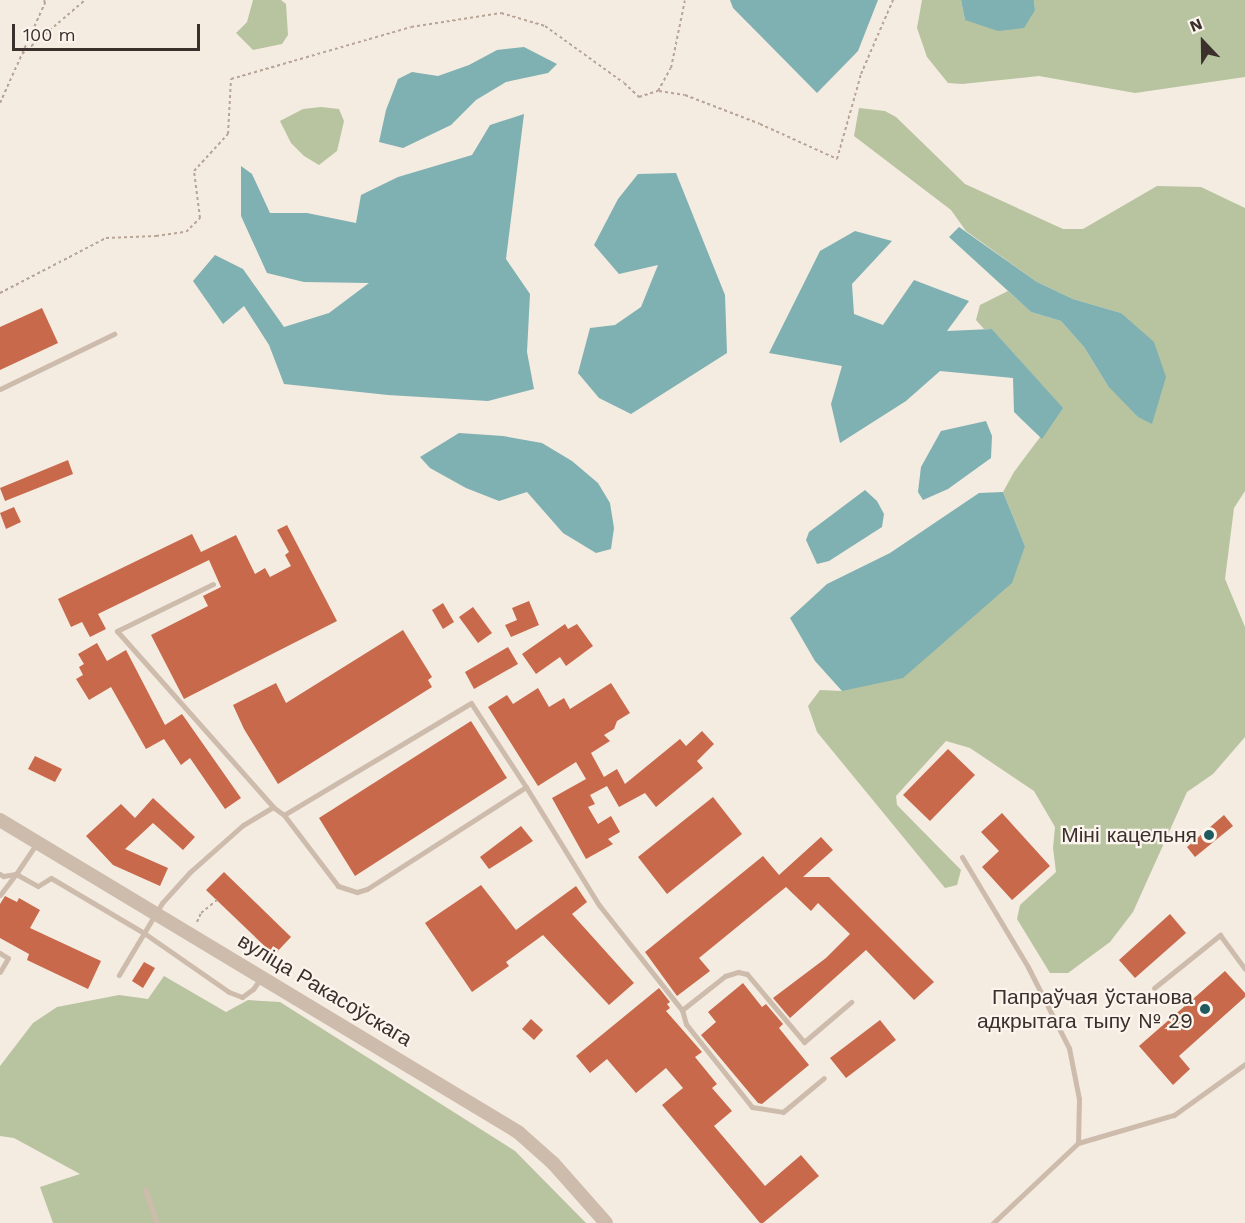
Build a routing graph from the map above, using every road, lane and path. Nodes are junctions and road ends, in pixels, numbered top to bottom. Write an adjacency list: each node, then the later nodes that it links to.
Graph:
1 (44, 0): 5 (path)
2 (85, 0): 5 (path)
3 (685, 0): 6 (path)
4 (893, 0): 6 (path)
5 (20, 56): 7 (path)
6 (658, 91): 8 (path)
7 (0, 102)
8 (0, 293)
9 (114, 334): 10 (lane)
10 (0, 389)
11 (213, 584): 13 (lane)
12 (526, 787): 14 (lane); 14 (lane); 32 (lane)
13 (273, 807): 14 (lane); 22 (lane)
14 (284, 815)
15 (0, 820): 16 (street, вуліца Ракасоўскага)
16 (37, 842): 18 (lane); 22 (street, вуліца Ракасоўскага)
17 (962, 857): 35 (lane)
18 (16, 873): 19 (lane); 20 (lane); 24 (lane)
19 (0, 874)
20 (0, 894)
21 (217, 900): 23 (path)
22 (156, 914): 24 (lane); 29 (street, вуліца Ракасоўскага)
23 (196, 923)
24 (144, 933): 28 (lane); 29 (lane)
25 (0, 953): 27 (lane)
26 (1245, 969): 30 (lane)
27 (0, 972)
28 (119, 975)
29 (262, 977): 38 (street, вуліца Ракасоўскага)
30 (1154, 988)
31 (851, 1002): 32 (lane)
32 (682, 1010): 34 (lane)
33 (1245, 1064): 35 (lane)
34 (824, 1078)
35 (1078, 1143): 39 (lane)
36 (145, 1189): 37 (lane)
37 (157, 1223)
38 (606, 1223)
39 (993, 1223)

